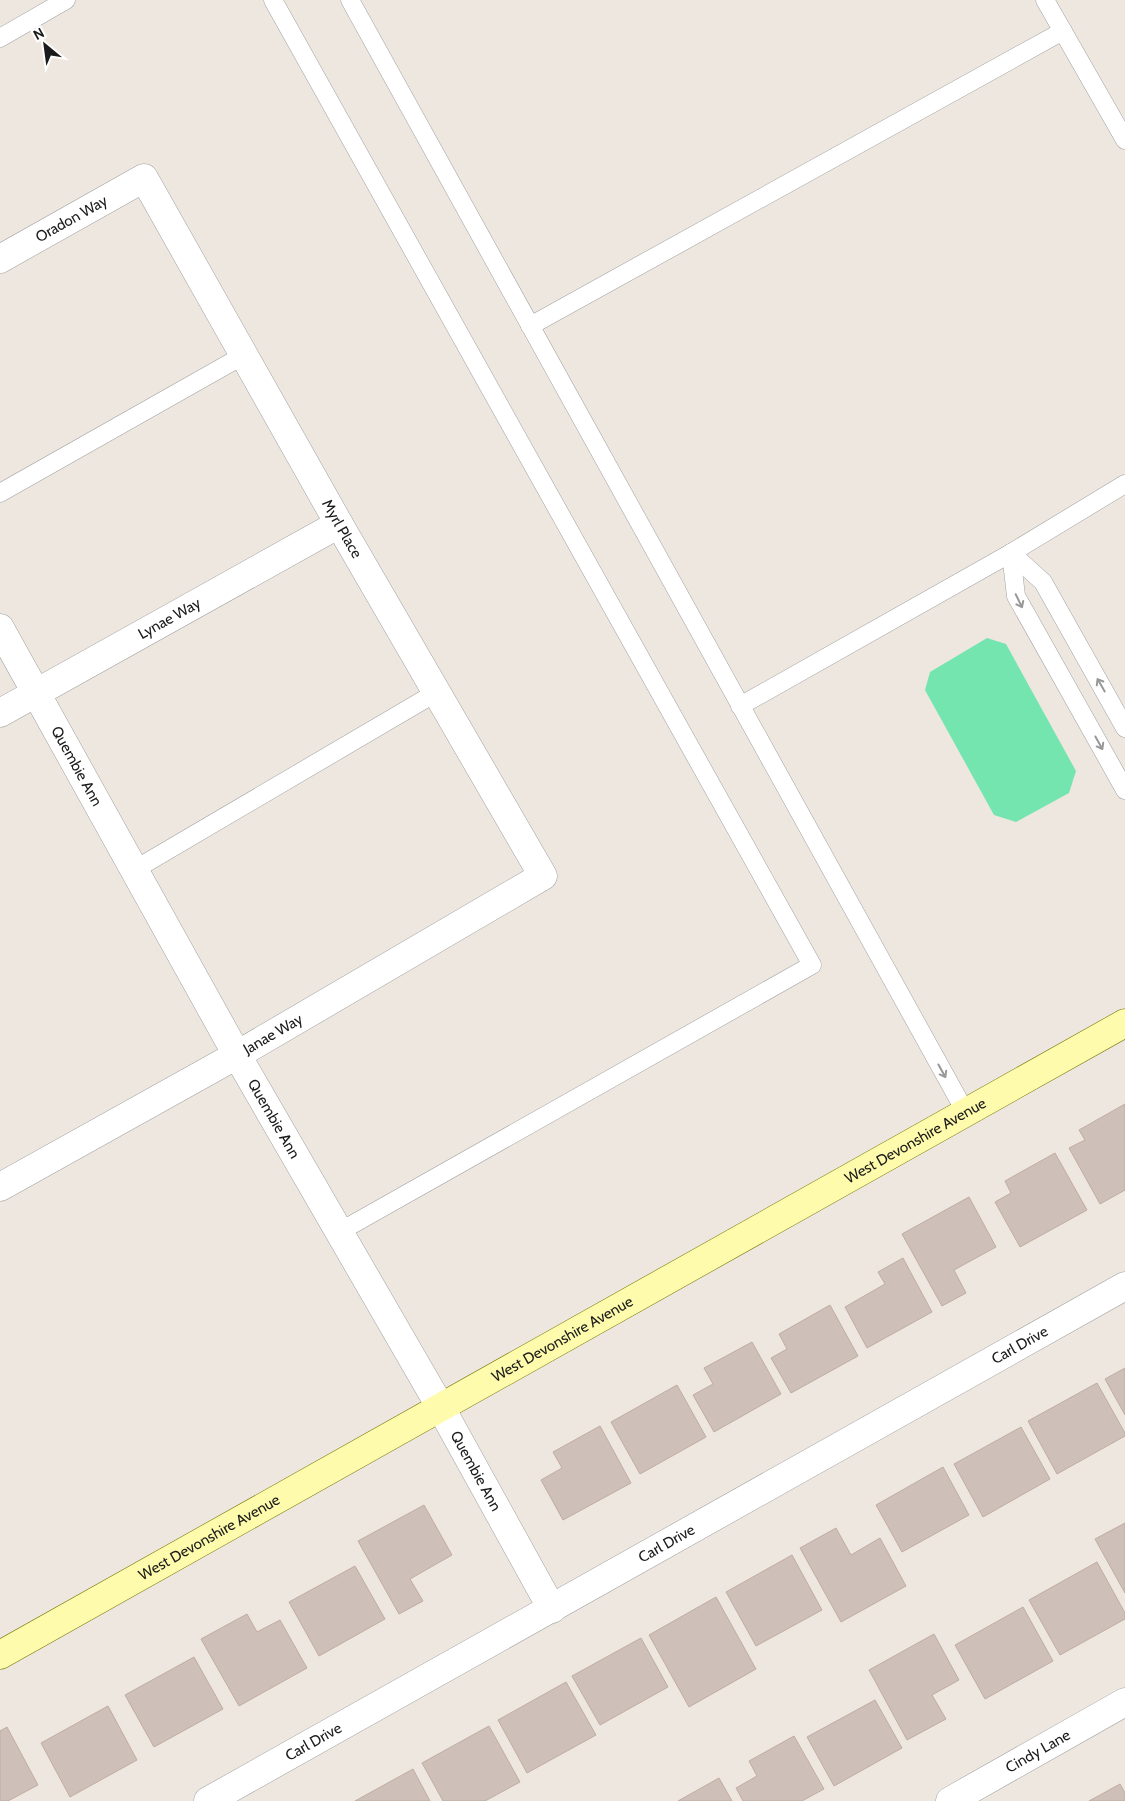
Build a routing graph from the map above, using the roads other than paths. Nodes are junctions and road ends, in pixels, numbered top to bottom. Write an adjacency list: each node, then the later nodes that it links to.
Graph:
1 (66, 0): 6 (lane)
2 (273, 0): 30 (lane)
3 (350, 0): 10 (lane)
4 (1045, 0): 5 (lane)
5 (1063, 31): 7 (lane); 10 (lane)
6 (0, 38)
7 (1125, 140)
8 (144, 178): 9 (street, Oradon Way); 11 (street, Myrl Place)
9 (0, 259)
10 (530, 326): 19 (lane)
11 (244, 355): 13 (lane); 14 (street, Myrl Place)
12 (1125, 484): 15 (lane)
13 (0, 493)
14 (339, 524): 17 (street, Myrl Place); 18 (street, Lynae Way)
15 (1010, 554): 19 (lane); 21 (lane, one-way to 15); 22 (lane, one-way to 22)
16 (0, 628): 18 (street, Quembie Ann)
17 (437, 692): 24 (lane); 25 (street, Myrl Place)
18 (36, 693): 20 (street, Lynae Way); 24 (street, Quembie Ann)
19 (740, 706): 28 (lane, one-way to 28)
20 (0, 713)
21 (1125, 728)
22 (1120, 768): 23 (lane)
23 (1125, 790)
24 (134, 870): 27 (street, Quembie Ann)
25 (543, 876): 27 (street, Janae Way)
26 (1125, 1023): 28 (street, West Devonshire Avenue)
27 (237, 1055): 29 (street, Janae Way); 30 (street, Quembie Ann)
28 (966, 1113): 32 (street, West Devonshire Avenue)
29 (0, 1187)
30 (338, 1232): 32 (street, Quembie Ann)
31 (1125, 1286): 33 (street, Carl Drive)
32 (441, 1408): 33 (street, Quembie Ann); 34 (street, West Devonshire Avenue)
33 (552, 1609): 36 (street, Carl Drive)
34 (0, 1655)
35 (1125, 1702): 37 (street, Cindy Lane)
36 (208, 1801)
37 (950, 1801)

